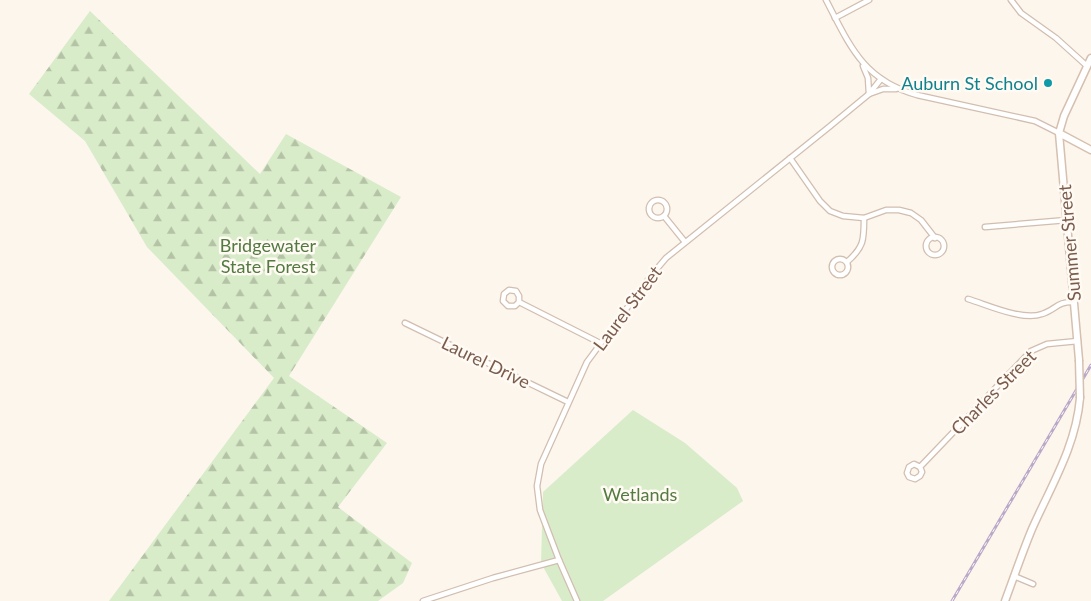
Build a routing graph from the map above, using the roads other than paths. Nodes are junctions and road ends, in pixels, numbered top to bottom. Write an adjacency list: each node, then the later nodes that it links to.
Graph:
1 (826, 0): 4 (street)
2 (868, 0): 4 (street)
3 (1011, 0): 7 (street)
4 (835, 18): 6 (street)
5 (1091, 58): 7 (main road, Summer Street)
6 (860, 60): 8 (street); 10 (street)
7 (1087, 66): 11 (main road, Summer Street)
8 (880, 79): 9 (street); 10 (street, Laurel Street)
9 (898, 89): 10 (street, Laurel Street); 11 (street)
10 (869, 94): 13 (street, Laurel Street)
11 (1059, 133): 12 (main road); 16 (main road, Summer Street)
12 (1091, 150)
13 (790, 158): 15 (street); 19 (street, Laurel Street)
14 (664, 216): 14 (street); 19 (street)
15 (864, 218): 18 (street); 20 (street)
16 (1067, 220): 17 (street); 23 (main road, Summer Street)
17 (985, 227)
18 (935, 238)
19 (684, 242): 26 (street, Laurel Street)
20 (847, 262)
21 (968, 299): 23 (street)
22 (519, 302): 26 (street)
23 (1074, 302): 25 (main road, Summer Street)
24 (405, 323): 27 (street, Laurel Drive)
25 (1078, 342): 28 (street, Charles Street); 30 (main road, Summer Street, bridge)
26 (600, 343): 27 (street, Laurel Street)
27 (568, 402): 29 (street, Laurel Street)
28 (920, 467)
29 (559, 560): 32 (street); 33 (street, Laurel Street)
30 (1014, 576): 31 (street); 34 (main road, Summer Street)
31 (1033, 584)
32 (423, 601)
33 (577, 601)
34 (1006, 601)

